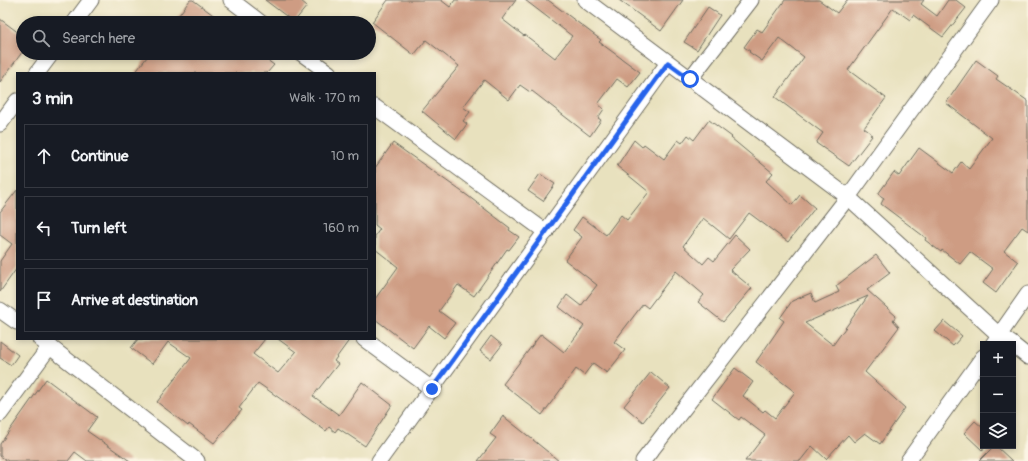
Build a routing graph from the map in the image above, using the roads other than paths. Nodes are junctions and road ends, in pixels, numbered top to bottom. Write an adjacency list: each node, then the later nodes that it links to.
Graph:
1 (91, 0): 6 (street)
2 (231, 0): 7 (street)
3 (585, 0): 10 (street)
4 (751, 0): 13 (street)
5 (991, 0): 17 (street)
6 (79, 16)
7 (252, 16)
8 (47, 60): 11 (street)
9 (311, 60): 12 (street)
10 (668, 63): 13 (street); 18 (street)
11 (38, 72)
12 (328, 72)
13 (690, 79): 17 (street)
14 (16, 102): 16 (street)
15 (376, 108): 18 (street)
16 (0, 124)
17 (848, 197): 22 (street); 33 (street)
18 (546, 232): 28 (street)
19 (1028, 294): 22 (street)
20 (0, 310): 21 (street)
21 (16, 321)
22 (996, 339)
23 (365, 340): 28 (street)
24 (45, 343): 29 (street); 30 (street)
25 (1016, 348): 26 (street)
26 (1028, 357)
27 (980, 361): 34 (street)
28 (432, 389): 32 (street)
29 (0, 414)
30 (180, 456): 31 (street)
31 (197, 461)
32 (379, 461)
33 (643, 461)
34 (908, 461)

